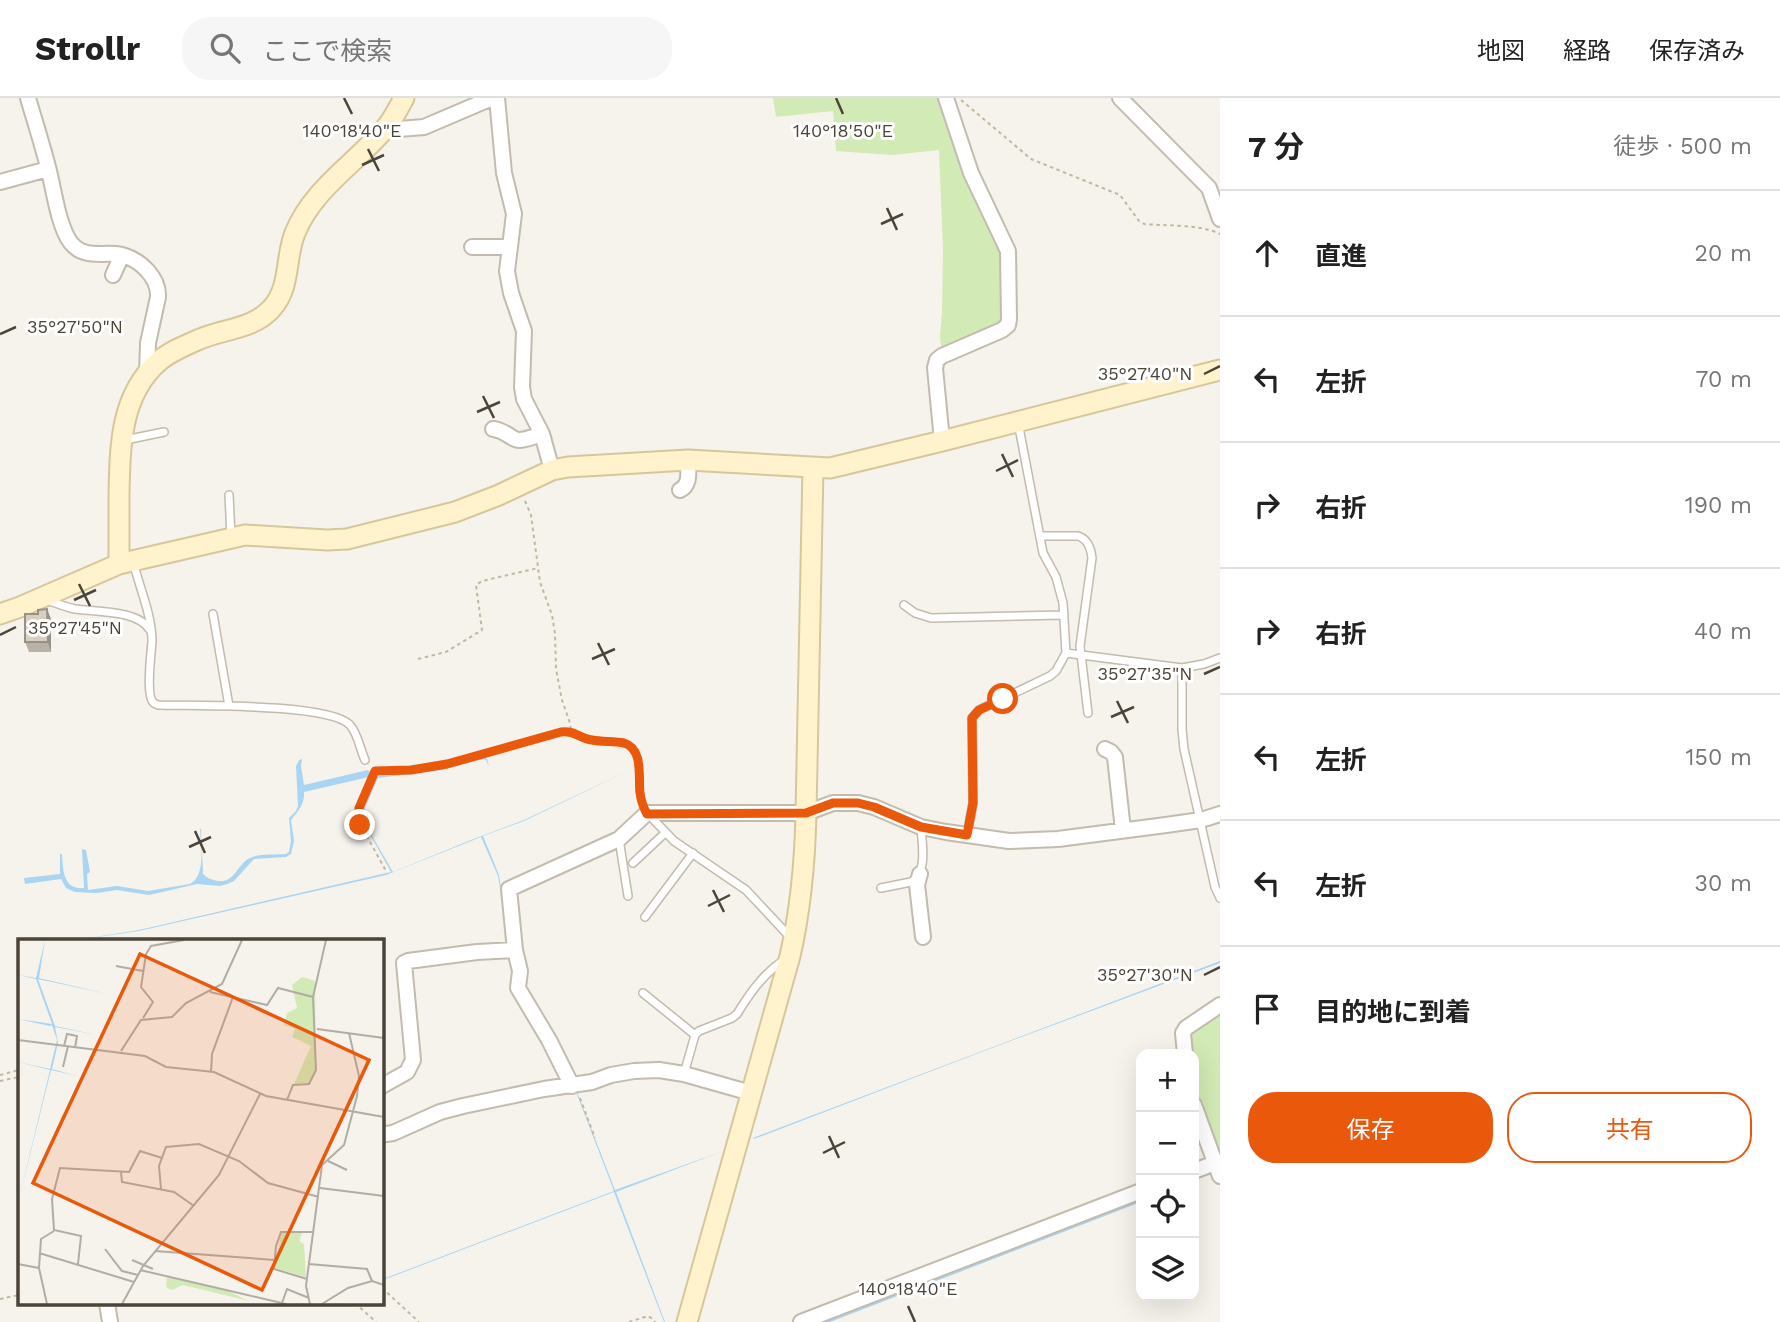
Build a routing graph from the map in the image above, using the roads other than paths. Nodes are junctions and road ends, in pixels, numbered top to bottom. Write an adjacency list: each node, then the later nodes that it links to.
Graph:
1 (28, 98): 7 (street)
2 (404, 98): 6 (street)
3 (495, 98): 6 (street); 11 (street)
4 (946, 98): 21 (street)
5 (1121, 98): 9 (street)
6 (388, 124): 15 (street)
7 (48, 169): 8 (street); 12 (street)
8 (0, 182)
9 (1220, 219)
10 (472, 247): 11 (street)
11 (509, 247): 19 (street)
12 (122, 255): 13 (street); 15 (street)
13 (113, 275)
14 (1220, 370): 16 (street)
15 (146, 374): 20 (street)
16 (1018, 422): 21 (street); 27 (lane)
17 (493, 429): 19 (street)
18 (164, 432): 20 (lane)
19 (542, 434): 24 (street)
20 (121, 441): 29 (street)
21 (942, 441): 23 (street)
22 (688, 460): 23 (street); 24 (street); 25 (street)
23 (813, 468): 44 (street)
24 (552, 470): 28 (street)
25 (680, 490)
26 (229, 495): 28 (lane)
27 (1040, 536): 34 (lane); 37 (lane)
28 (231, 537): 29 (street)
29 (126, 562): 30 (street); 35 (lane)
30 (40, 598): 32 (street); 35 (lane)
31 (904, 606): 34 (lane)
32 (0, 614)
33 (213, 614): 40 (lane)
34 (1064, 615): 36 (lane)
35 (150, 630): 40 (lane)
36 (1066, 653): 37 (lane); 51 (lane)
37 (1082, 654): 39 (lane); 41 (lane)
38 (1220, 658): 39 (lane)
39 (1182, 668): 47 (lane)
40 (229, 705): 43 (lane)
41 (1088, 713)
42 (1105, 749): 49 (street)
43 (365, 760)
44 (806, 813): 45 (street); 48 (street); 61 (street)
45 (647, 814): 50 (lane); 52 (street)
46 (1220, 814): 47 (street)
47 (1201, 820): 49 (street); 58 (lane)
48 (921, 827): 51 (street); 55 (lane)
49 (1123, 830): 51 (street)
50 (665, 832): 53 (lane); 54 (lane)
51 (967, 835)
52 (619, 839): 57 (lane); 62 (street)
53 (693, 853): 59 (lane); 61 (lane)
54 (634, 863)
55 (920, 874): 56 (lane); 60 (street)
56 (881, 888)
57 (628, 896)
58 (1220, 898)
59 (645, 918)
60 (923, 937)
61 (792, 948): 65 (lane); 70 (street)
62 (515, 950): 68 (street); 69 (street)
63 (643, 993): 65 (lane)
64 (1220, 1004): 66 (street)
65 (695, 1035): 67 (lane)
66 (1185, 1049)
67 (684, 1074): 69 (street); 70 (street)
68 (383, 1085)
69 (575, 1089): 72 (street)
70 (751, 1093): 78 (street)
71 (1197, 1112): 73 (street)
72 (383, 1133)
73 (1218, 1169): 74 (street)
74 (1199, 1171)
75 (1136, 1193): 79 (street)
76 (107, 1304): 77 (street)
77 (110, 1322)
78 (687, 1322)
79 (801, 1322)

